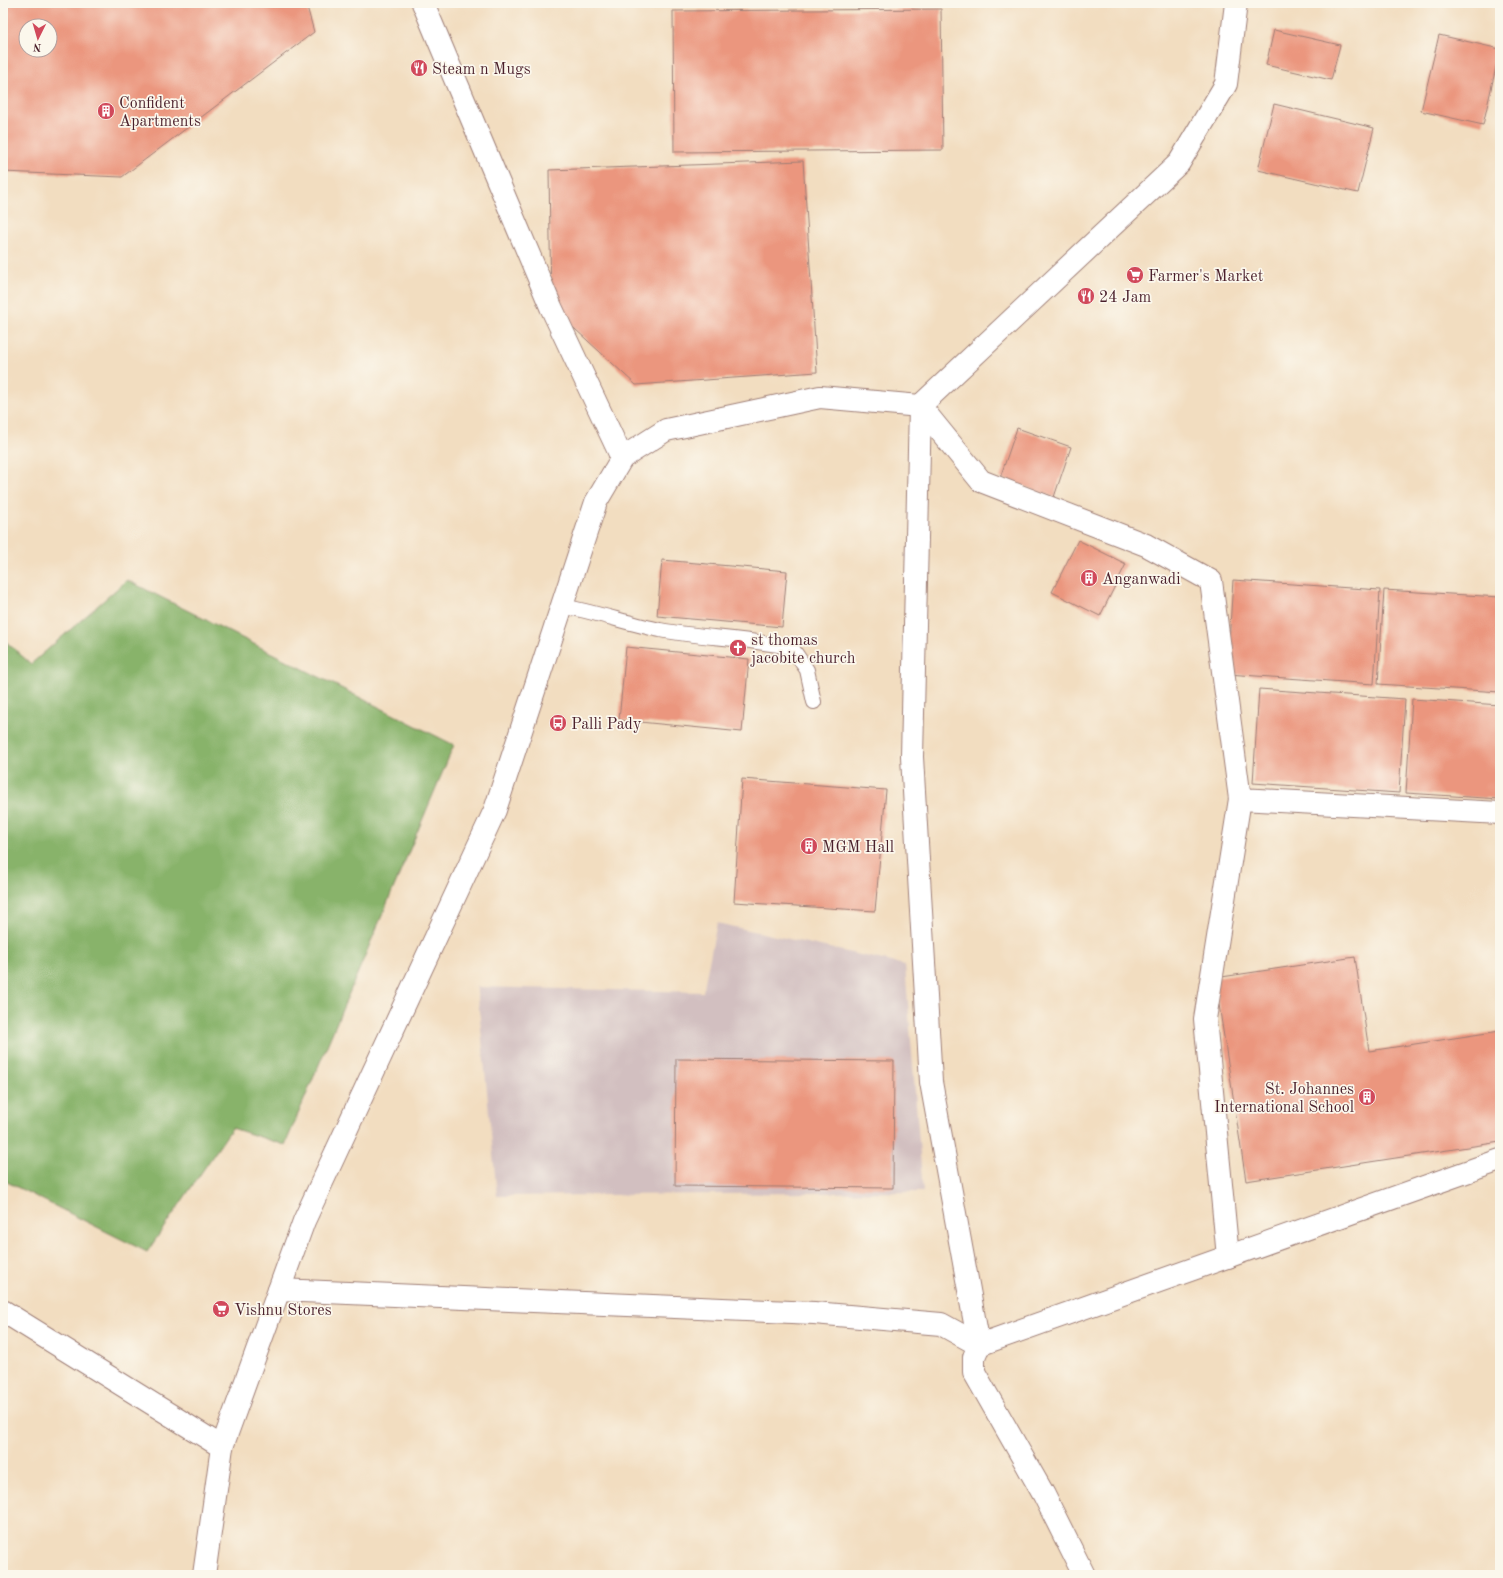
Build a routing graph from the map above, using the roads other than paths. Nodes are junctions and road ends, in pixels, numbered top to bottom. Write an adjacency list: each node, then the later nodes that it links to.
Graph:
1 (423, 3): 4 (street)
2 (1236, 3): 3 (street)
3 (920, 406): 4 (street); 7 (street); 13 (street)
4 (622, 458): 5 (street)
5 (562, 606): 6 (lane); 11 (street)
6 (814, 702)
7 (1240, 799): 8 (street); 10 (street)
8 (1500, 813)
9 (1500, 1160): 10 (street)
10 (1228, 1256): 13 (street)
11 (279, 1290): 13 (street); 14 (street)
12 (3, 1311): 14 (street)
13 (979, 1345): 16 (street)
14 (222, 1447): 15 (street)
15 (204, 1575)
16 (1084, 1575)

